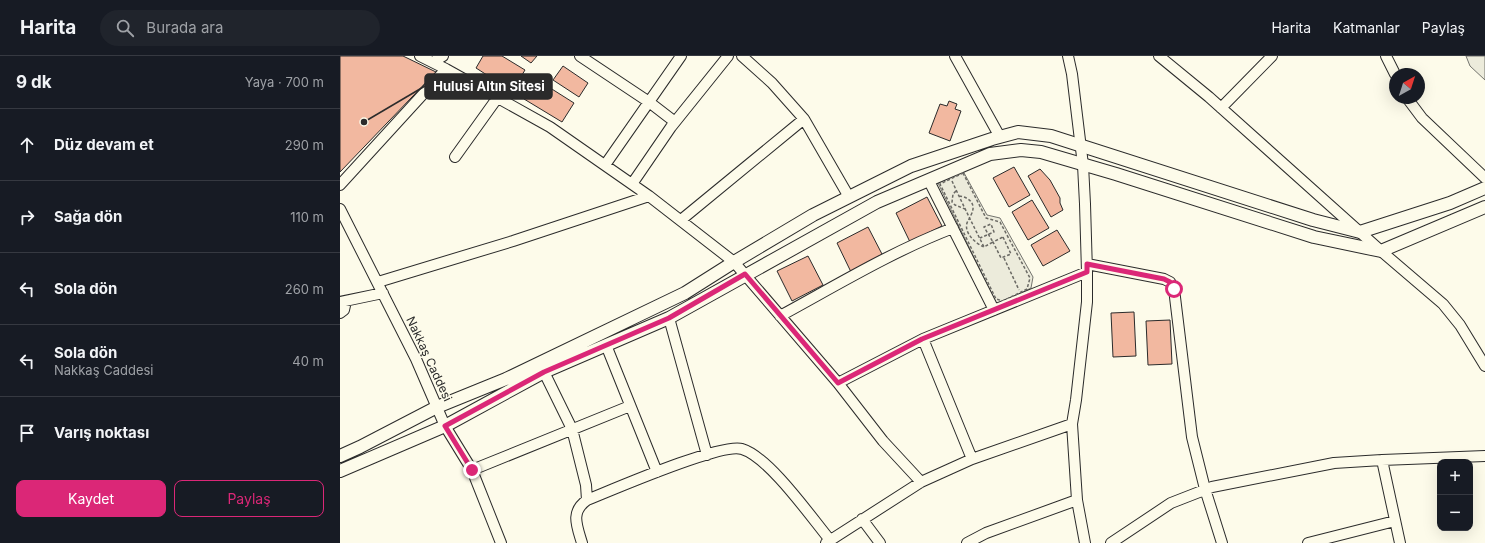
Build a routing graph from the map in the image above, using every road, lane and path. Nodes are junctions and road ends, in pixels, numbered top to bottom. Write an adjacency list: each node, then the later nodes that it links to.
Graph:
1 (420, 56): 12 (street)
2 (443, 56): 12 (street)
3 (580, 56): 16 (street)
4 (681, 56): 16 (street)
5 (742, 56): 19 (street)
6 (956, 56): 21 (street)
7 (1068, 56): 22 (street)
8 (1159, 56): 18 (street)
9 (1272, 56): 18 (street)
10 (1386, 56): 14 (street)
11 (724, 57): 20 (street)
12 (433, 62): 13 (street)
13 (446, 68): 15 (street); 30 (street)
14 (1392, 68)
15 (498, 97): 23 (street); 24 (street)
16 (649, 102): 20 (street); 24 (street)
17 (1412, 104): 26 (street)
18 (1221, 108): 42 (street)
19 (804, 119): 35 (street); 40 (street)
20 (675, 122): 29 (street)
21 (1000, 137): 22 (main road); 35 (main road)
22 (1080, 146): 25 (street); 42 (main road)
23 (455, 157)
24 (605, 165): 29 (street)
25 (1083, 165): 28 (main road); 47 (main road); 50 (street)
26 (1485, 178)
27 (951, 179): 32 (path); 53 (path); 53 (path)
28 (929, 181): 41 (street); 51 (main road)
29 (632, 184): 33 (street)
30 (340, 185)
31 (1485, 188): 42 (main road)
32 (956, 191): 34 (path); 37 (path)
33 (649, 196): 40 (street); 52 (street)
34 (959, 196): 37 (path); 39 (path)
35 (849, 197): 49 (main road)
36 (1485, 206): 47 (main road)
37 (965, 208): 39 (path)
38 (340, 209): 52 (street, Nakkaş Caddesi)
39 (970, 217): 44 (path); 46 (path)
40 (680, 220): 49 (street)
41 (954, 228): 56 (street); 58 (street)
42 (1360, 232): 47 (street)
43 (988, 235): 43 (path); 44 (path); 45 (path)
44 (980, 238): 46 (path)
45 (993, 242): 46 (path); 48 (path); 48 (path)
46 (984, 247)
47 (1381, 251): 62 (street)
48 (1004, 257): 53 (path)
49 (734, 262): 51 (street); 67 (main road)
50 (1087, 268): 56 (street); 68 (street); 80 (street)
51 (745, 274): 58 (street); 59 (main road)
52 (378, 282): 54 (street, Nakkaş Caddesi)
53 (1020, 292)
54 (383, 293): 55 (street); 67 (street, Nakkaş Caddesi)
55 (343, 301): 57 (street)
56 (994, 310): 60 (street)
57 (340, 313)
58 (780, 316): 65 (street)
59 (669, 318): 61 (main road); 71 (street)
60 (922, 339): 65 (street); 74 (street)
61 (606, 345): 64 (main road); 66 (street)
62 (1482, 354): 63 (street)
63 (1485, 366)
64 (544, 372): 69 (main road); 70 (street)
65 (838, 383): 79 (street)
66 (630, 406): 70 (street); 78 (street)
67 (437, 407): 69 (street, Nakkaş Caddesi); 72 (main road)
68 (1072, 424): 74 (street); 82 (street)
69 (445, 426): 76 (street, Nakkaş Caddesi); 77 (main road)
70 (572, 429): 76 (street); 81 (street)
71 (707, 455): 78 (street); 85 (street)
72 (340, 456)
73 (1485, 456): 75 (street)
74 (972, 460): 79 (street)
75 (1382, 460): 80 (street); 84 (street)
76 (472, 470): 86 (street, Nakkaş Caddesi)
77 (340, 471)
78 (657, 472): 81 (street)
79 (921, 482): 83 (street)
80 (1204, 490): 91 (street); 92 (street)
81 (587, 500): 87 (street)
82 (1077, 500): 89 (street); 90 (street)
83 (862, 519): 85 (street); 88 (street)
84 (1395, 521): 93 (street); 94 (street)
85 (828, 542)
86 (501, 543)
87 (582, 543)
88 (880, 543)
89 (967, 543)
90 (1085, 543)
91 (1111, 543)
92 (1222, 543)
93 (1308, 543)
94 (1400, 543)

